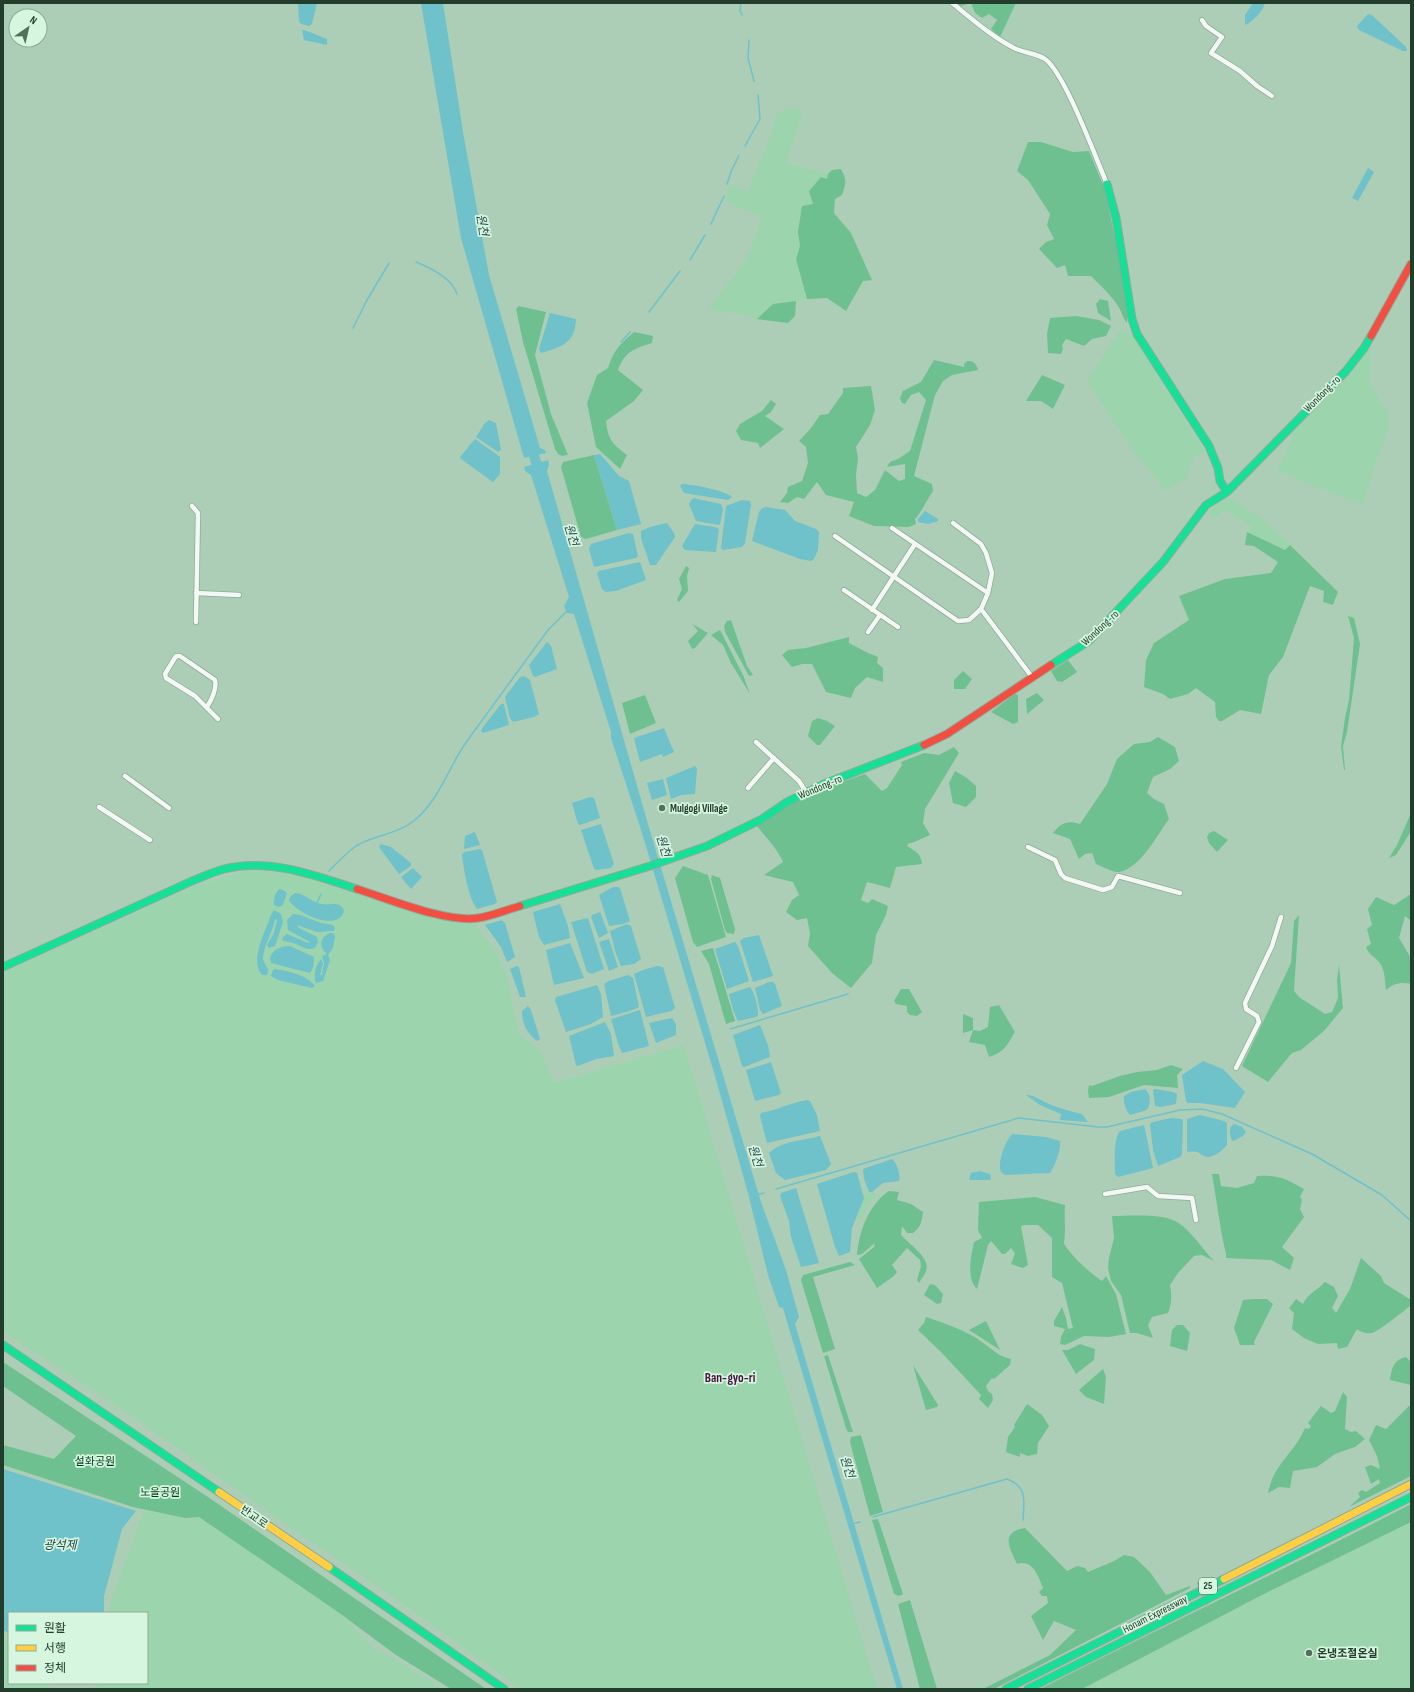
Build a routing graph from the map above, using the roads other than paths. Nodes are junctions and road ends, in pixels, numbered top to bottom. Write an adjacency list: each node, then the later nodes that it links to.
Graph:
1 (952, 3): 4 (street)
2 (1202, 20): 3 (street)
3 (1272, 96)
4 (1107, 184): 6 (main road)
5 (1411, 264): 6 (main road, Wondong-ro)
6 (1227, 492): 23 (main road, Wondong-ro)
7 (192, 506): 14 (street)
8 (953, 523): 15 (street)
9 (892, 528): 11 (street)
10 (835, 536): 12 (street)
11 (916, 544): 12 (street); 15 (street)
12 (893, 576): 17 (street); 18 (street)
13 (844, 590): 18 (street)
14 (196, 593): 16 (street); 20 (street)
15 (988, 593): 17 (street)
16 (239, 594)
17 (981, 609): 23 (street)
18 (872, 610): 19 (street)
19 (880, 615): 21 (street); 22 (street)
20 (196, 622)
21 (898, 627)
22 (868, 632)
23 (1032, 677): 30 (main road, Wondong-ro)
24 (207, 707): 24 (street); 25 (street)
25 (218, 719)
26 (756, 742): 27 (street)
27 (774, 758): 29 (street); 30 (street)
28 (125, 776): 32 (street)
29 (748, 788)
30 (806, 792): 37 (main road, Wondong-ro)
31 (99, 807): 33 (street)
32 (169, 808)
33 (150, 840)
34 (1028, 847): 35 (street)
35 (1180, 893)
36 (1281, 917): 38 (street)
37 (3, 967)
38 (1236, 1068)
39 (1105, 1194): 40 (street)
40 (1196, 1220)
41 (3, 1345): 44 (main road, 반교로)
42 (1411, 1484): 45 (main road, Honam Expressway / 25)
43 (1411, 1497): 46 (main road, Honam Expressway / 25)
44 (504, 1689)
45 (1006, 1689)
46 (1028, 1689)

